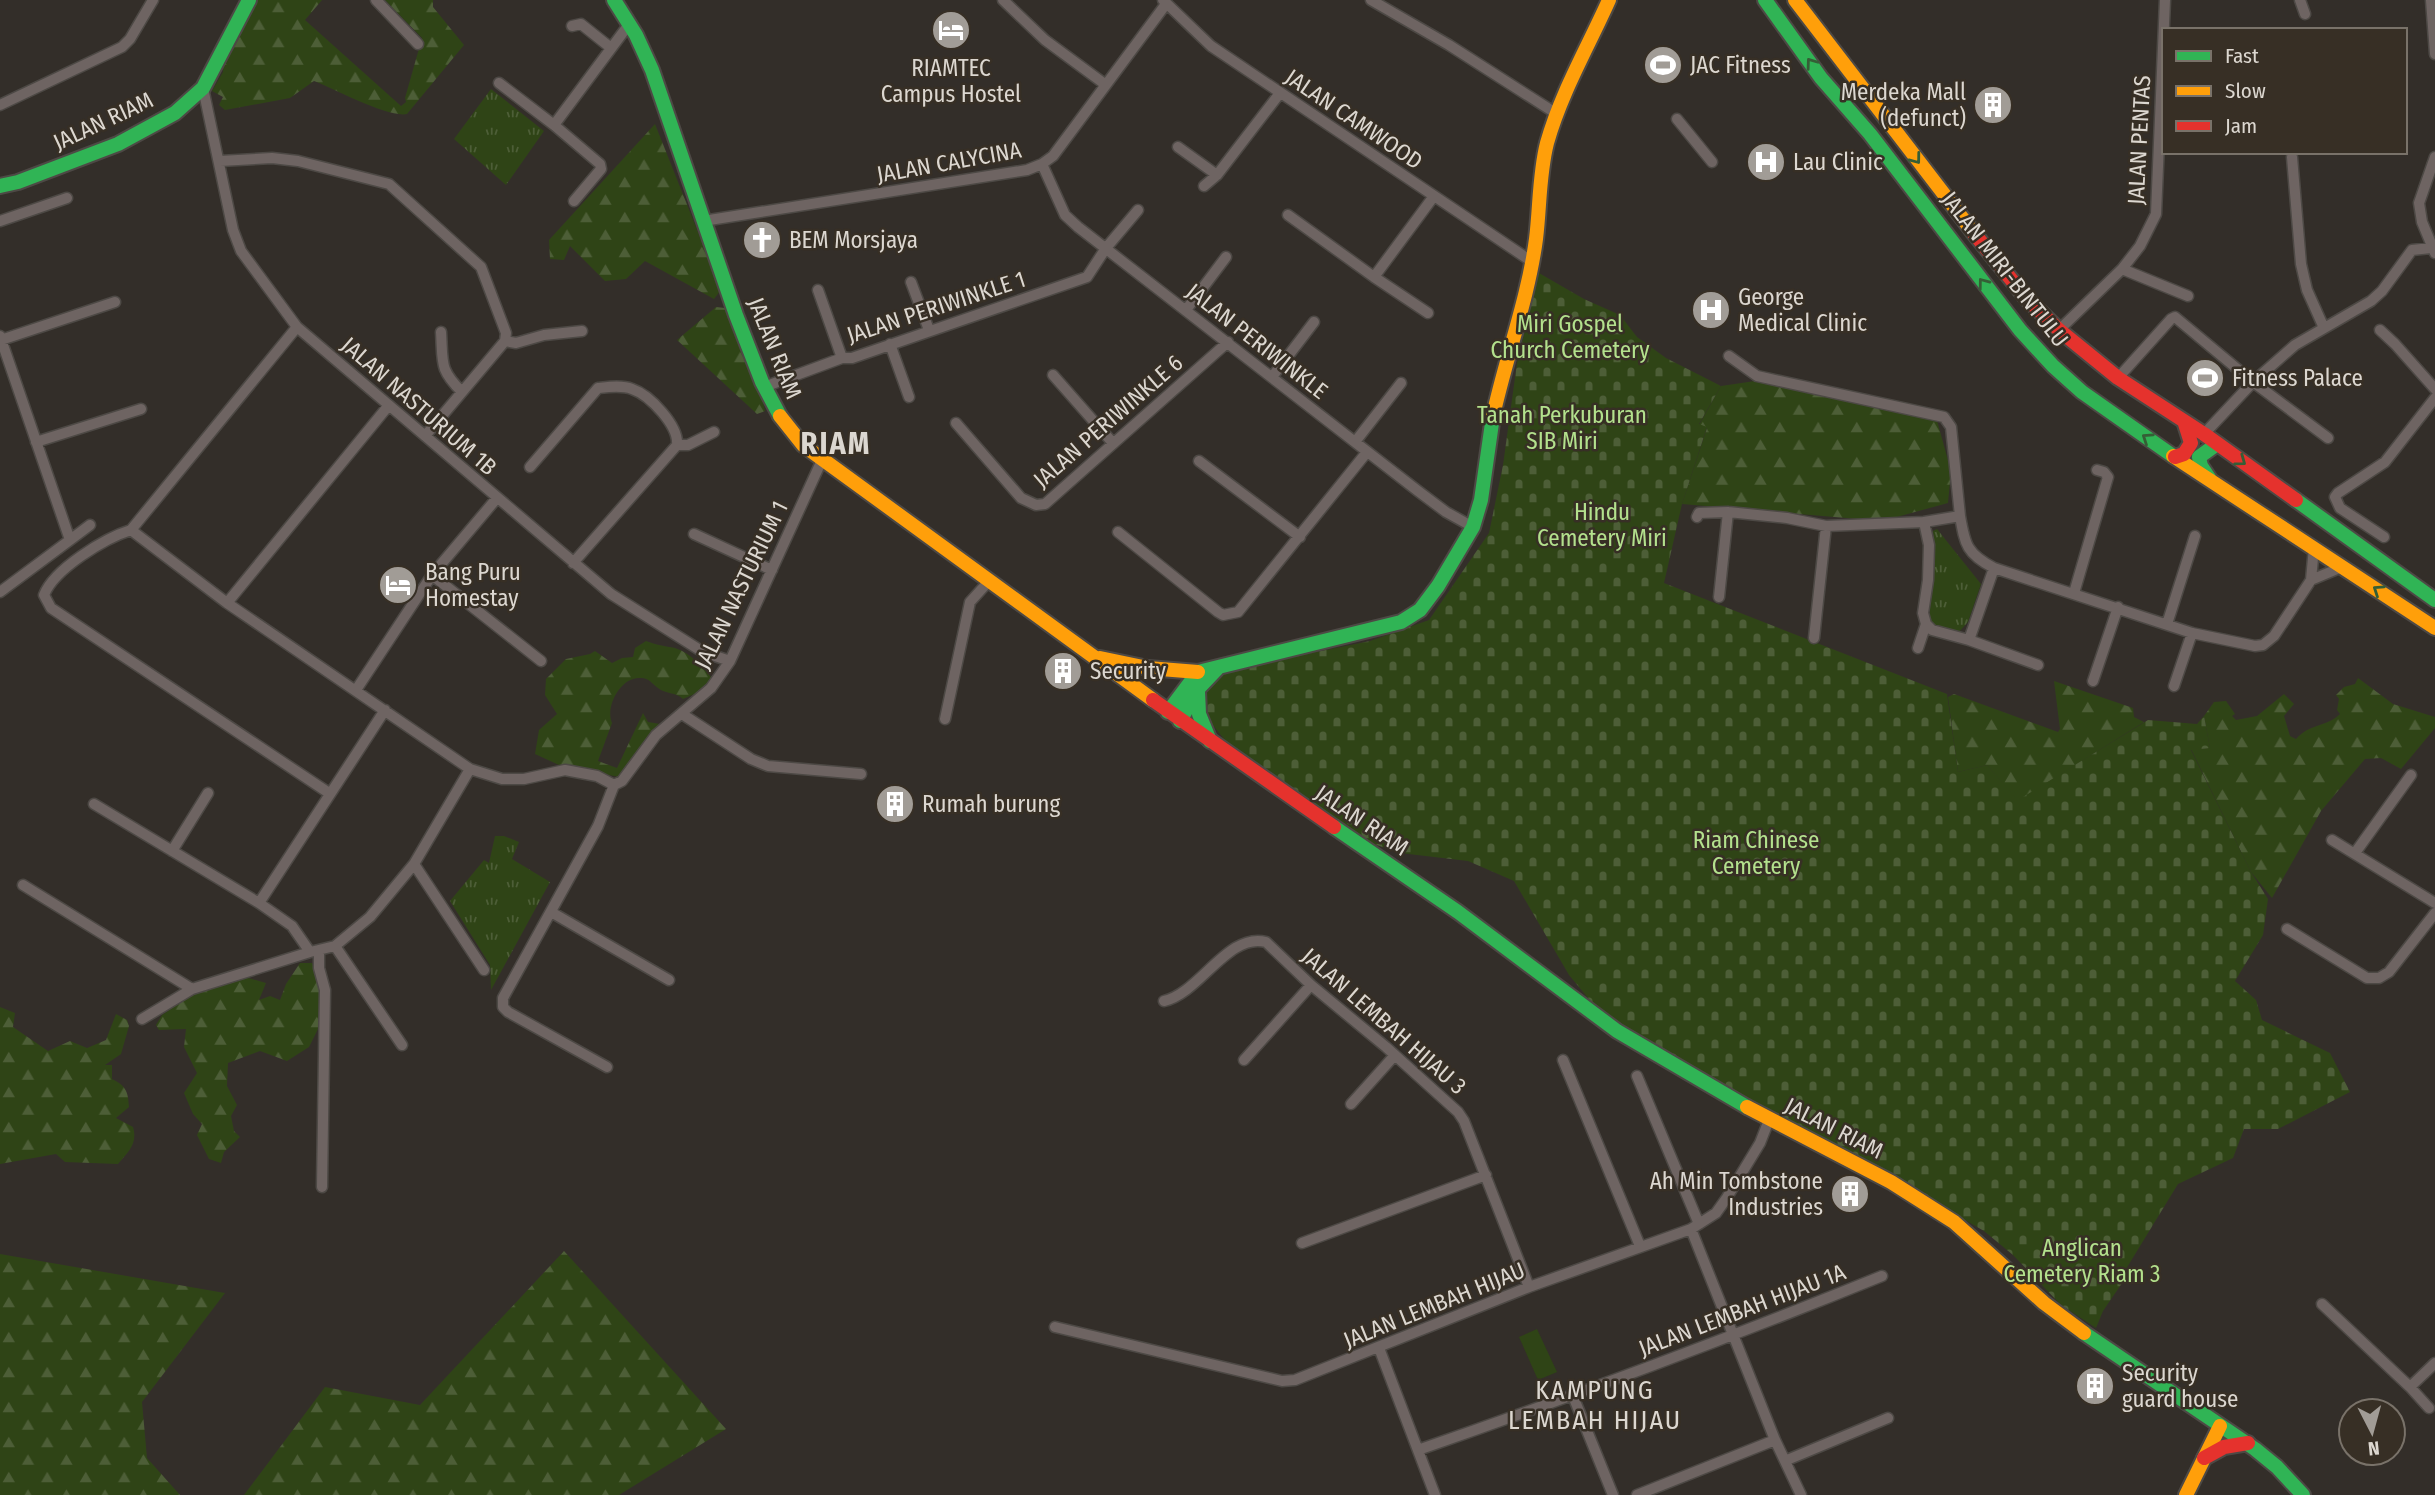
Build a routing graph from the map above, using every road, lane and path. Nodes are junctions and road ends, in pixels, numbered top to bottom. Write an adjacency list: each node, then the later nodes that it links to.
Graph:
1 (153, 0): 27 (street)
2 (249, 0): 25 (main road, JALAN RIAM)
3 (376, 0): 18 (street)
4 (614, 0): 15 (main road, JALAN RIAM)
5 (1003, 0): 24 (street)
6 (1371, 0): 28 (street)
7 (1609, 0): 28 (main road)
8 (1765, 0): 31 (main road, JALAN MIRI-BINTULU, one-way to 8)
9 (1795, 0): 21 (main road, JALAN MIRI-BINTULU)
10 (2165, 0): 17 (street, JALAN PENTAS)
11 (2300, 0): 14 (street)
12 (2431, 0): 20 (street)
13 (1164, 2): 24 (street, JALAN CALYCINA); 26 (street, JALAN CAMWOOD)
14 (2305, 14)
15 (630, 23): 19 (street); 47 (main road, JALAN RIAM)
16 (572, 26): 19 (street)
17 (2164, 28)
18 (418, 44)
19 (611, 47): 30 (street)
20 (2435, 54)
21 (1845, 65): 31 (main road); 64 (main road, JALAN MIRI-BINTULU, one-way to 64)
22 (2162, 71): 52 (street, JALAN PENTAS)
23 (499, 83): 30 (street)
24 (1105, 85): 37 (street, JALAN CALYCINA)
25 (202, 88): 35 (street, JALAN NASTURIUM 1B); 39 (main road, JALAN RIAM)
26 (1280, 93): 38 (street); 41 (street, JALAN CAMWOOD)
27 (0, 105)
28 (1557, 114): 51 (main road)
29 (1677, 119): 36 (street)
30 (554, 125): 43 (street)
31 (1870, 134): 98 (main road, JALAN MIRI-BINTULU, one-way to 31)
32 (1178, 147): 38 (street)
33 (2292, 157): 62 (street)
34 (2435, 157): 49 (street)
35 (220, 161): 61 (street, JALAN NASTURIUM 1B); 69 (street)
36 (1712, 162)
37 (1042, 164): 47 (street, JALAN CALYCINA); 48 (street, JALAN PERIWINKLE)
38 (1217, 175): 40 (street)
39 (0, 186)
40 (1204, 186)
41 (1433, 197): 51 (street, JALAN CAMWOOD); 53 (street)
42 (67, 198): 46 (street)
43 (574, 201)
44 (1138, 210): 48 (street, JALAN PERIWINKLE 1)
45 (1287, 215): 53 (street)
46 (0, 221)
47 (703, 221): 79 (main road, JALAN RIAM)
48 (1106, 248): 58 (street, JALAN PERIWINKLE); 63 (street, JALAN PERIWINKLE 1)
49 (2433, 251): 62 (street)
50 (1226, 257): 58 (street)
51 (1531, 261): 111 (main road)
52 (2122, 269): 56 (street); 64 (street, JALAN PENTAS)
53 (1374, 277): 59 (street)
54 (911, 282): 63 (street)
55 (818, 290): 73 (street)
56 (2188, 296)
57 (115, 302): 68 (street)
58 (1186, 310): 70 (street, JALAN PERIWINKLE)
59 (1427, 313)
60 (1314, 322): 75 (street)
61 (297, 327): 84 (street, JALAN NASTURIUM 1B); 112 (street)
62 (2324, 327): 77 (street)
63 (929, 330): 71 (street, JALAN PERIWINKLE 1)
64 (2059, 330): 76 (main road, JALAN MIRI-BINTULU)
65 (2380, 330): 80 (street)
66 (582, 331): 69 (street)
67 (441, 332): 81 (street)
68 (1, 338): 92 (street)
69 (505, 341): 81 (street)
70 (1228, 342): 75 (street, JALAN PERIWINKLE); 93 (street, JALAN PERIWINKLE 6)
71 (890, 344): 73 (street, JALAN PERIWINKLE 1); 82 (street)
72 (1729, 356): 106 (street)
73 (842, 358): 79 (street, JALAN PERIWINKLE 1)
74 (1053, 375): 93 (street)
75 (1272, 377): 94 (street, JALAN PERIWINKLE)
76 (2118, 378): 77 (street); 86 (main road, JALAN MIRI-BINTULU)
77 (2253, 382): 89 (street); 91 (street)
78 (1401, 383): 94 (street)
79 (764, 387): 99 (main road, JALAN RIAM)
80 (2435, 390)
81 (461, 392): 90 (street)
82 (909, 397)
83 (2435, 398): 117 (street)
84 (389, 405): 90 (street, JALAN NASTURIUM 1B); 131 (street)
85 (141, 410): 92 (street)
86 (2184, 421): 89 (main road, JALAN MIRI-BINTULU); 98 (main road)
87 (956, 423): 93 (street, JALAN PERIWINKLE 6)
88 (714, 432): 96 (street)
89 (2204, 434): 95 (main road, JALAN MIRI-BINTULU)
90 (425, 436): 104 (street, JALAN NASTURIUM 1B)
91 (2328, 438)
92 (36, 442): 118 (street)
93 (1112, 442)
94 (1355, 442): 97 (street, JALAN PERIWINKLE)
95 (2217, 444): 103 (main road); 130 (main road, JALAN MIRI-BINTULU, one-way to 130)
96 (677, 445): 101 (street); 120 (street)
97 (1367, 452): 111 (street, JALAN PERIWINKLE); 116 (street)
98 (2175, 457): 103 (main road, JALAN MIRI-BINTULU)
99 (822, 460): 123 (street, JALAN NASTURIUM 1); 126 (main road, JALAN RIAM)
100 (1199, 461): 116 (street)
101 (530, 467)
102 (2097, 470): 128 (street)
103 (2211, 481): 119 (main road, JALAN MIRI-BINTULU)
104 (497, 498): 120 (street, JALAN NASTURIUM 1B); 124 (street)
105 (1728, 512): 107 (street); 110 (street); 129 (street)
106 (1960, 516): 108 (street); 122 (street)
107 (1697, 517)
108 (1924, 523): 110 (street); 133 (street)
109 (90, 525): 118 (street)
110 (1826, 526): 137 (street)
111 (1473, 527): 144 (main road)
112 (131, 530): 131 (street); 161 (street)
113 (1118, 532): 116 (street)
114 (694, 534): 123 (street)
115 (2195, 536): 134 (street)
116 (1300, 537)
117 (2384, 537)
118 (70, 540): 127 (street)
119 (2314, 547): 121 (main road, JALAN MIRI-BINTULU); 125 (street)
120 (573, 563): 142 (street, JALAN NASTURIUM 1B)
121 (2342, 567): 125 (street); 135 (main road, JALAN MIRI-BINTULU, one-way to 121)
122 (1994, 568): 128 (street); 138 (street)
123 (772, 570): 142 (street, JALAN NASTURIUM 1)
124 (432, 575): 141 (street); 149 (street)
125 (2311, 580): 136 (street)
126 (989, 581): 140 (main road, JALAN RIAM); 153 (street)
127 (0, 592)
128 (2074, 593): 132 (street)
129 (1719, 597)
130 (2435, 600)
131 (227, 603): 149 (street)
132 (2118, 607): 134 (street); 146 (street)
133 (1926, 624): 138 (street); 139 (street)
134 (2167, 624): 136 (street)
135 (2435, 628)
136 (2192, 633): 147 (street)
137 (1814, 638)
138 (1969, 640): 143 (street)
139 (1918, 648)
140 (1092, 656): 145 (main road); 151 (main road, JALAN RIAM)
141 (541, 661)
142 (730, 661): 152 (street, JALAN NASTURIUM 1)
143 (2038, 665)
144 (1221, 666): 145 (main road); 148 (main road)
145 (1198, 672): 151 (main road)
146 (2093, 681)
147 (2175, 685)
148 (1198, 689): 154 (main road); 155 (main road)
149 (356, 690): 150 (street)
150 (385, 710): 156 (street); 161 (street)
151 (1168, 712): 154 (main road, JALAN RIAM)
152 (682, 714): 157 (street); 159 (street, JALAN NASTURIUM 1)
153 (945, 719)
154 (1180, 720): 155 (main road, JALAN RIAM)
155 (1211, 743): 188 (main road, JALAN RIAM)
156 (470, 769): 159 (street); 166 (street)
157 (861, 775)
158 (2411, 775): 165 (street)
159 (614, 785): 170 (street, JALAN NASTURIUM 1)
160 (208, 793): 164 (street)
161 (329, 793): 168 (street)
162 (94, 804): 164 (street)
163 (2332, 840): 165 (street)
164 (173, 851): 168 (street)
165 (2355, 853): 169 (street)
166 (414, 864): 173 (street); 175 (street)
167 (23, 885): 178 (street)
168 (259, 903): 174 (street)
169 (2435, 903)
170 (551, 912): 176 (street); 185 (street, JALAN NASTURIUM 1)
171 (2435, 913): 172 (street)
172 (2287, 929)
173 (335, 946): 174 (street); 181 (street)
174 (314, 951): 178 (street); 190 (street)
175 (484, 970)
176 (669, 980)
177 (1311, 985): 179 (street, JALAN LEMBAH HIJAU 3); 182 (street, JALAN LEMBAH HIJAU 3); 183 (street)
178 (192, 989): 180 (street)
179 (1164, 1001)
180 (142, 1019)
181 (402, 1045)
182 (1395, 1055): 187 (street); 189 (street, JALAN LEMBAH HIJAU 3)
183 (1244, 1060)
184 (1563, 1060): 193 (street)
185 (607, 1067)
186 (1637, 1076): 191 (street)
187 (1351, 1104)
188 (1769, 1120): 191 (street, JALAN LEMBAH HIJAU); 204 (main road, JALAN RIAM)
189 (1486, 1175): 192 (street); 195 (street, JALAN LEMBAH HIJAU 3)
190 (322, 1187)
191 (1695, 1226): 193 (street, JALAN LEMBAH HIJAU); 198 (street)
192 (1303, 1243)
193 (1640, 1247): 195 (street, JALAN LEMBAH HIJAU)
194 (1882, 1276): 198 (street, JALAN LEMBAH HIJAU 1A)
195 (1529, 1286): 199 (street, JALAN LEMBAH HIJAU)
196 (2322, 1304): 201 (street)
197 (1055, 1327): 199 (street, JALAN LEMBAH HIJAU)
198 (1734, 1336): 202 (street, JALAN LEMBAH HIJAU 1A); 207 (street)
199 (1379, 1348): 209 (street)
200 (2435, 1363): 201 (street)
201 (2410, 1387): 203 (street)
202 (1573, 1396): 209 (street, JALAN LEMBAH HIJAU 1A); 213 (street)
203 (2429, 1408)
204 (2202, 1413): 206 (main road, JALAN RIAM); 210 (main road)
205 (1888, 1418): 211 (street)
206 (2220, 1426): 208 (main road, JALAN RIAM); 210 (main road)
207 (1775, 1440): 211 (street); 214 (street)
208 (2248, 1444): 210 (main road); 217 (main road, JALAN RIAM)
209 (1418, 1450): 212 (street)
210 (2203, 1459): 216 (main road)
211 (1787, 1461): 215 (street)
212 (1435, 1495)
213 (1613, 1495)
214 (1637, 1495)
215 (1801, 1495)
216 (2186, 1495)
217 (2303, 1495)

